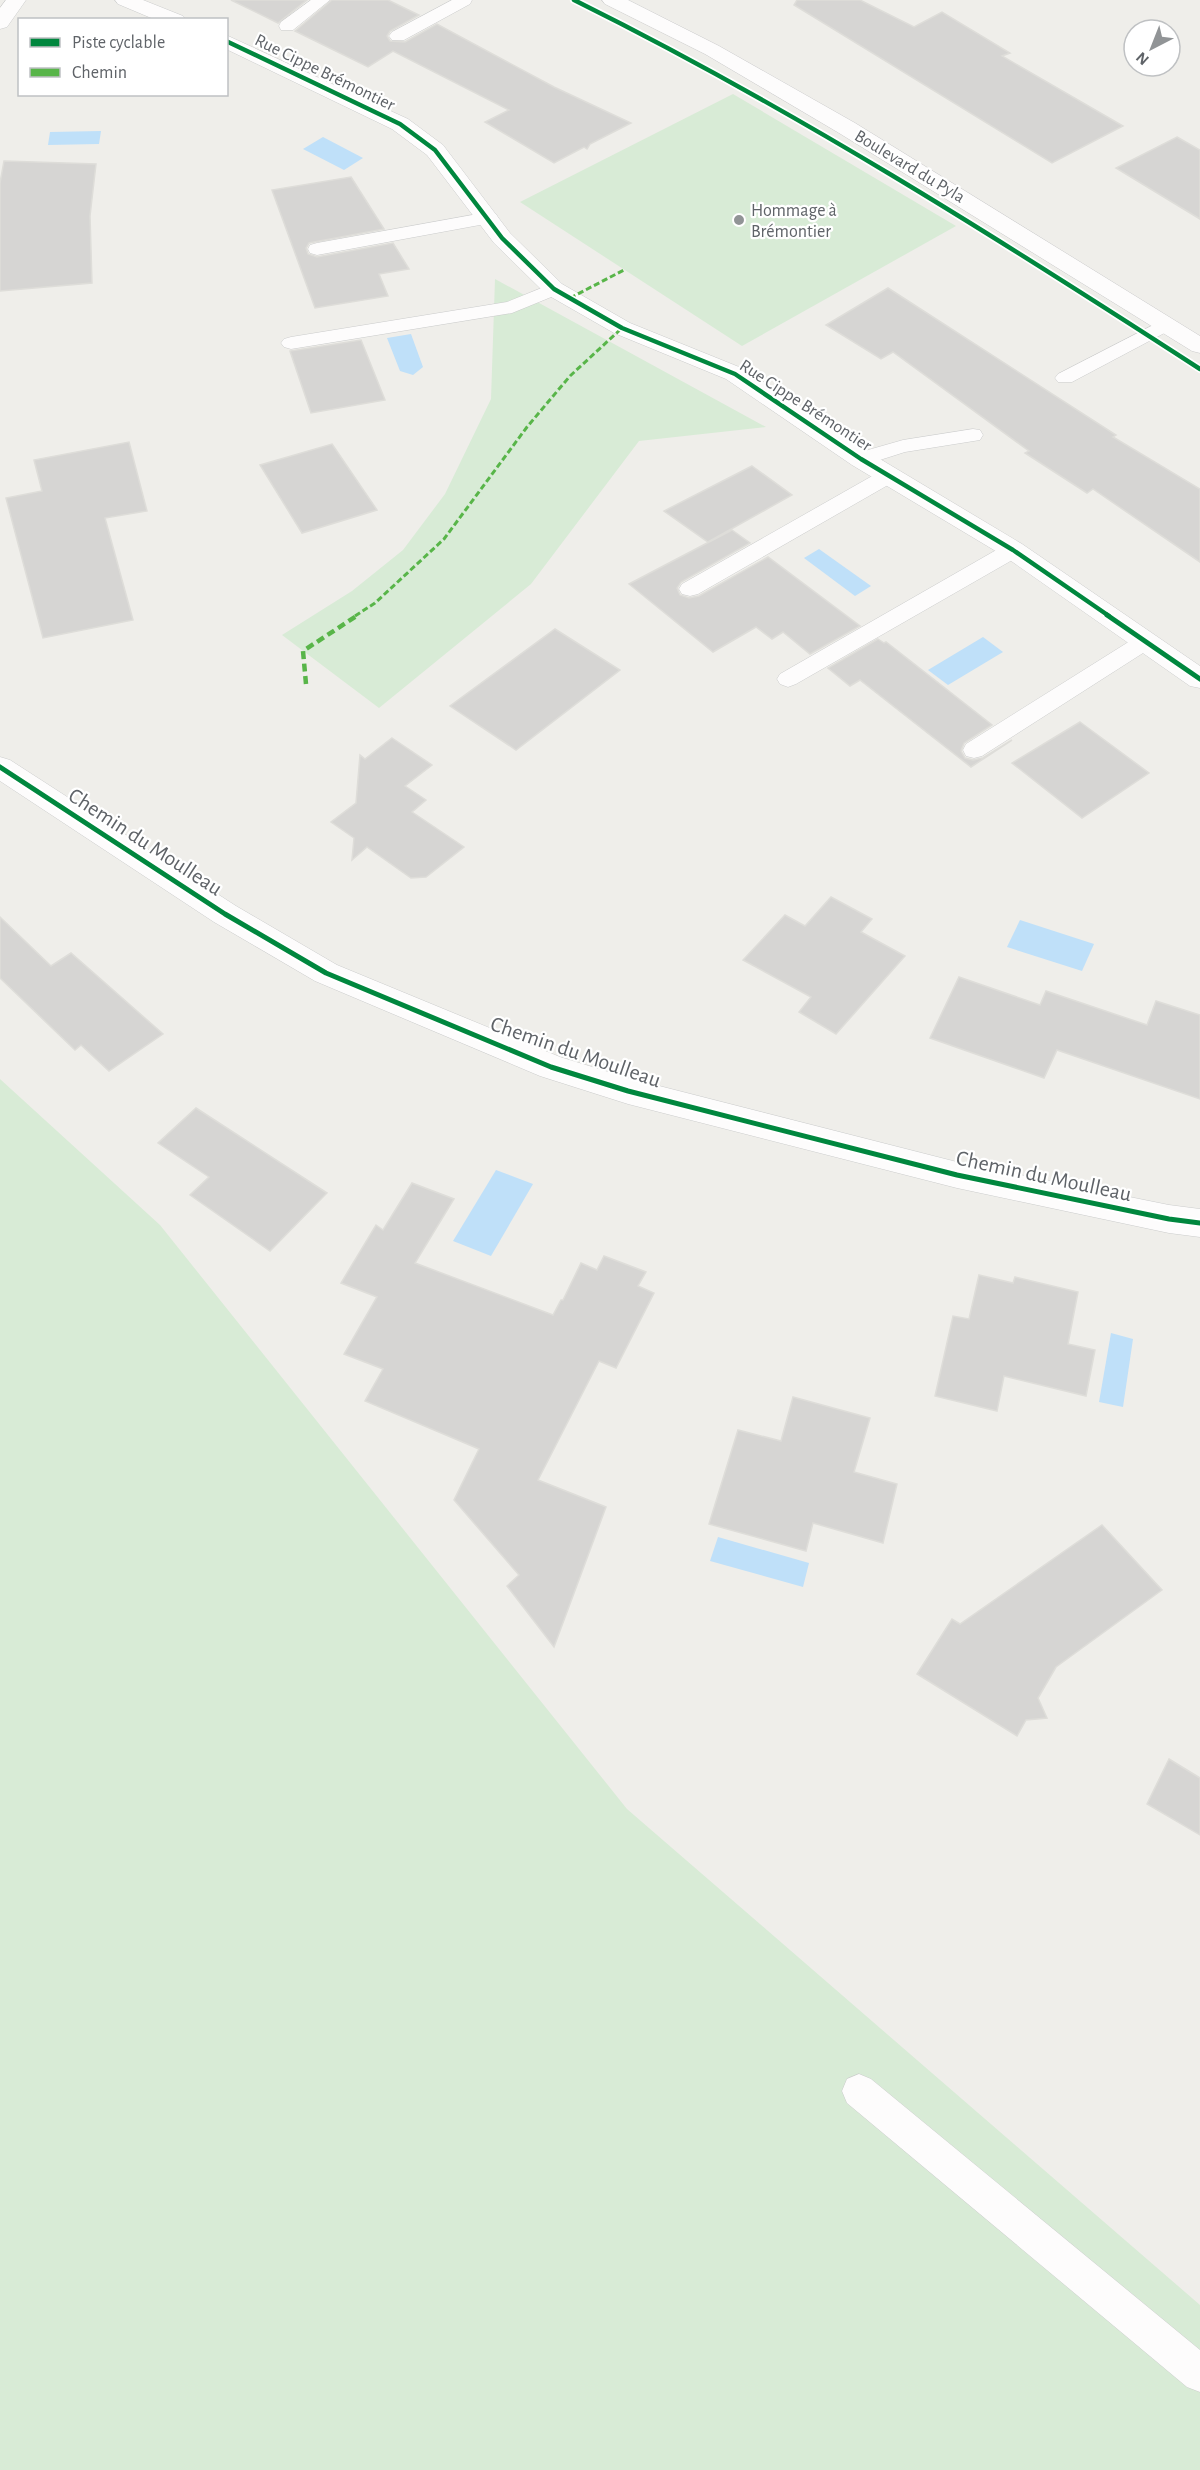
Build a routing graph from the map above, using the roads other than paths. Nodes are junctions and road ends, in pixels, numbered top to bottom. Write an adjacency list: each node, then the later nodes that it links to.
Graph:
1 (16, 0): 7 (street)
2 (125, 0): 6 (street)
3 (322, 0): 8 (lane)
4 (464, 0): 9 (lane)
5 (612, 0): 14 (street, Boulevard du Pyla)
6 (171, 18)
7 (0, 23)
8 (287, 26)
9 (398, 36)
10 (228, 42): 11 (street, Rue Cippe Brémontier)
11 (489, 218): 12 (lane); 13 (street, Rue Cippe Brémontier)
12 (317, 249)
13 (554, 289): 15 (lane); 19 (street, Rue Cippe Brémontier)
14 (1165, 325): 16 (street, Boulevard du Pyla); 17 (lane)
15 (291, 343)
16 (1200, 346)
17 (1065, 378)
18 (973, 435): 19 (lane)
19 (861, 459): 20 (street, Rue Cippe Brémontier)
20 (888, 476): 21 (street, Rue Cippe Brémontier); 22 (lane)
21 (1013, 550): 23 (street, Rue Cippe Brémontier); 24 (lane)
22 (690, 589)
23 (1146, 641): 25 (street, Rue Cippe Brémontier); 26 (lane)
24 (788, 679)
25 (1200, 679)
26 (974, 750)
27 (0, 766): 28 (street, Chemin du Moulleau)
28 (1200, 1223)
29 (859, 2091): 30 (lane)
30 (1200, 2374)

